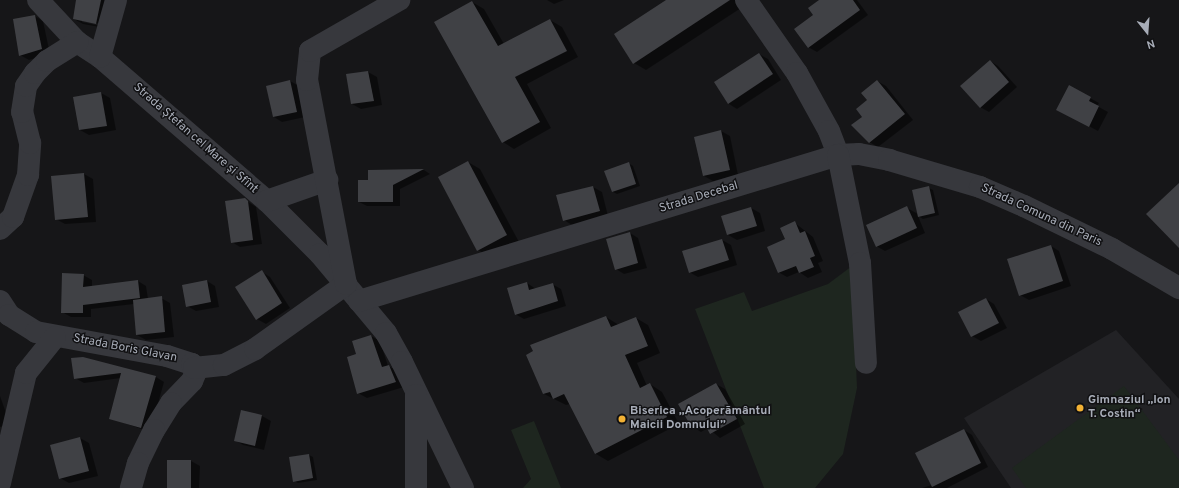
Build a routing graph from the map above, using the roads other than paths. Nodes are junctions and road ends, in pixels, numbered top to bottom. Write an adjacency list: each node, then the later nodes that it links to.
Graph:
1 (38, 0): 5 (street, Strada Ștefan cel Mare și Sfînt)
2 (116, 0): 6 (street)
3 (399, 0): 8 (street, Strada Ștefan cel Mare și Sfînt)
4 (746, 0): 7 (street)
5 (77, 42): 6 (street, Strada Ștefan cel Mare și Sfînt); 10 (street)
6 (100, 57): 9 (street, Strada Ștefan cel Mare și Sfînt)
7 (838, 155): 12 (street, Strada Comuna din Paris); 14 (street, Strada Decebal); 16 (street)
8 (327, 180): 9 (street); 11 (street, Strada Ștefan cel Mare și Sfînt)
9 (267, 201): 11 (street, Strada Ștefan cel Mare și Sfînt)
10 (0, 229)
11 (346, 284): 14 (street, Strada Ștefan cel Mare și Sfînt); 17 (street)
12 (1179, 288)
13 (0, 301): 15 (street, Strada Boris Glavan)
14 (359, 301): 18 (street, Strada Ștefan cel Mare și Sfînt)
15 (55, 337): 17 (street, Strada Boris Glavan); 19 (street)
16 (866, 363)
17 (194, 368): 20 (street)
18 (416, 390): 21 (street); 22 (street, Strada Ștefan cel Mare și Sfînt)
19 (0, 483)
20 (131, 488)
21 (416, 488)
22 (464, 488)

